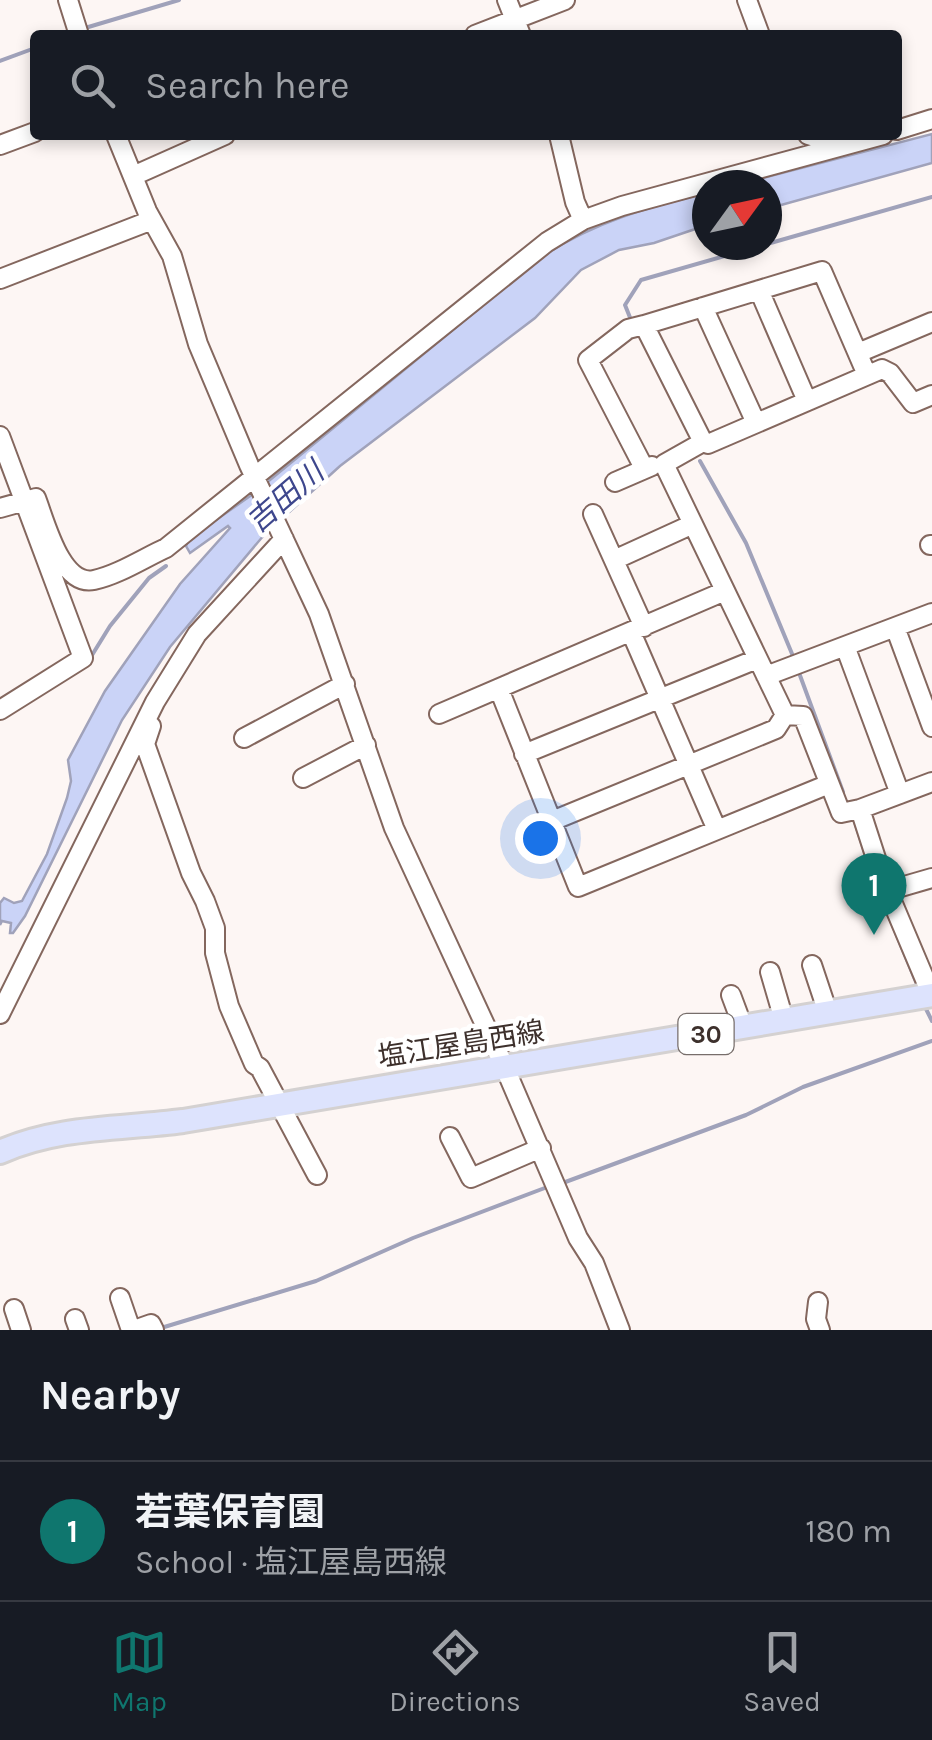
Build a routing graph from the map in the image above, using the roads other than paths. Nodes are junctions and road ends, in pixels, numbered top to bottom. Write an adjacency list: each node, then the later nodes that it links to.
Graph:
1 (68, 0): 6 (street)
2 (506, 0): 5 (street)
3 (565, 0): 5 (street)
4 (747, 0): 7 (street)
5 (518, 28)
6 (77, 29)
7 (758, 30)
8 (932, 119): 9 (street)
9 (902, 128)
10 (30, 134): 16 (street)
11 (118, 140): 18 (street)
12 (214, 140): 18 (street)
13 (560, 140): 21 (street)
14 (803, 140): 17 (street)
15 (864, 140): 17 (street)
16 (0, 146)
17 (753, 170)
18 (132, 176): 20 (street)
19 (692, 187): 21 (street)
20 (152, 220): 22 (street); 35 (street)
21 (583, 220): 35 (street)
22 (0, 279)
23 (759, 290): 24 (street); 27 (street); 30 (street)
24 (703, 307): 26 (street); 31 (street)
25 (932, 322): 27 (street)
26 (644, 324): 33 (street); 34 (street)
27 (858, 353): 28 (street)
28 (867, 375): 29 (street); 30 (street)
29 (932, 395)
30 (807, 401): 31 (street)
31 (756, 423): 33 (street)
32 (0, 436): 37 (street)
33 (703, 442): 34 (street)
34 (654, 466): 36 (street); 40 (street)
35 (256, 482): 37 (street); 41 (street)
36 (616, 482)
37 (25, 501): 38 (street); 53 (street)
38 (0, 508)
39 (593, 514): 42 (street)
40 (692, 524): 42 (street); 43 (street)
41 (282, 535): 49 (street); 52 (street)
42 (614, 560): 46 (street)
43 (725, 591): 46 (street); 48 (street)
44 (932, 613): 45 (street)
45 (896, 626): 47 (street); 56 (street)
46 (637, 629): 50 (street); 51 (street)
47 (844, 646): 48 (street); 64 (street)
48 (762, 667): 51 (street); 55 (street)
49 (344, 684): 57 (street); 58 (street)
50 (499, 689): 54 (street); 59 (street)
51 (659, 699): 59 (street); 60 (street)
52 (155, 702): 76 (street); 80 (street)
53 (0, 710)
54 (439, 714)
55 (785, 715): 60 (street); 63 (street)
56 (932, 727)
57 (244, 738)
58 (366, 745): 61 (street); 79 (street)
59 (524, 754): 66 (street)
60 (688, 765): 66 (street); 67 (street)
61 (303, 778)
62 (932, 782): 64 (street)
63 (830, 784): 65 (street); 67 (street)
64 (900, 794): 65 (street)
65 (860, 809): 69 (street)
66 (552, 822): 67 (street)
67 (716, 830)
68 (932, 878): 69 (street)
69 (887, 891): 71 (street)
70 (812, 966): 75 (street)
71 (926, 966): 74 (street)
72 (770, 972): 77 (street)
73 (732, 995): 78 (street)
74 (928, 996): 75 (main road, 塩江屋島西線 / 30)
75 (828, 1013): 77 (main road, 塩江屋島西線 / 30)
76 (0, 1014)
77 (784, 1020): 78 (main road, 塩江屋島西線 / 30)
78 (743, 1027): 79 (main road, 塩江屋島西線 / 30)
79 (505, 1068): 80 (main road, 塩江屋島西線 / 30); 82 (street)
80 (278, 1104): 83 (main road, 塩江屋島西線 / 30); 84 (street)
81 (450, 1137): 82 (street)
82 (540, 1148): 91 (street)
83 (0, 1152)
84 (317, 1175)
85 (120, 1298): 89 (street)
86 (818, 1302): 92 (street)
87 (14, 1309): 88 (street)
88 (21, 1330)
89 (133, 1330): 90 (street)
90 (154, 1330)
91 (620, 1330)
92 (820, 1330)

